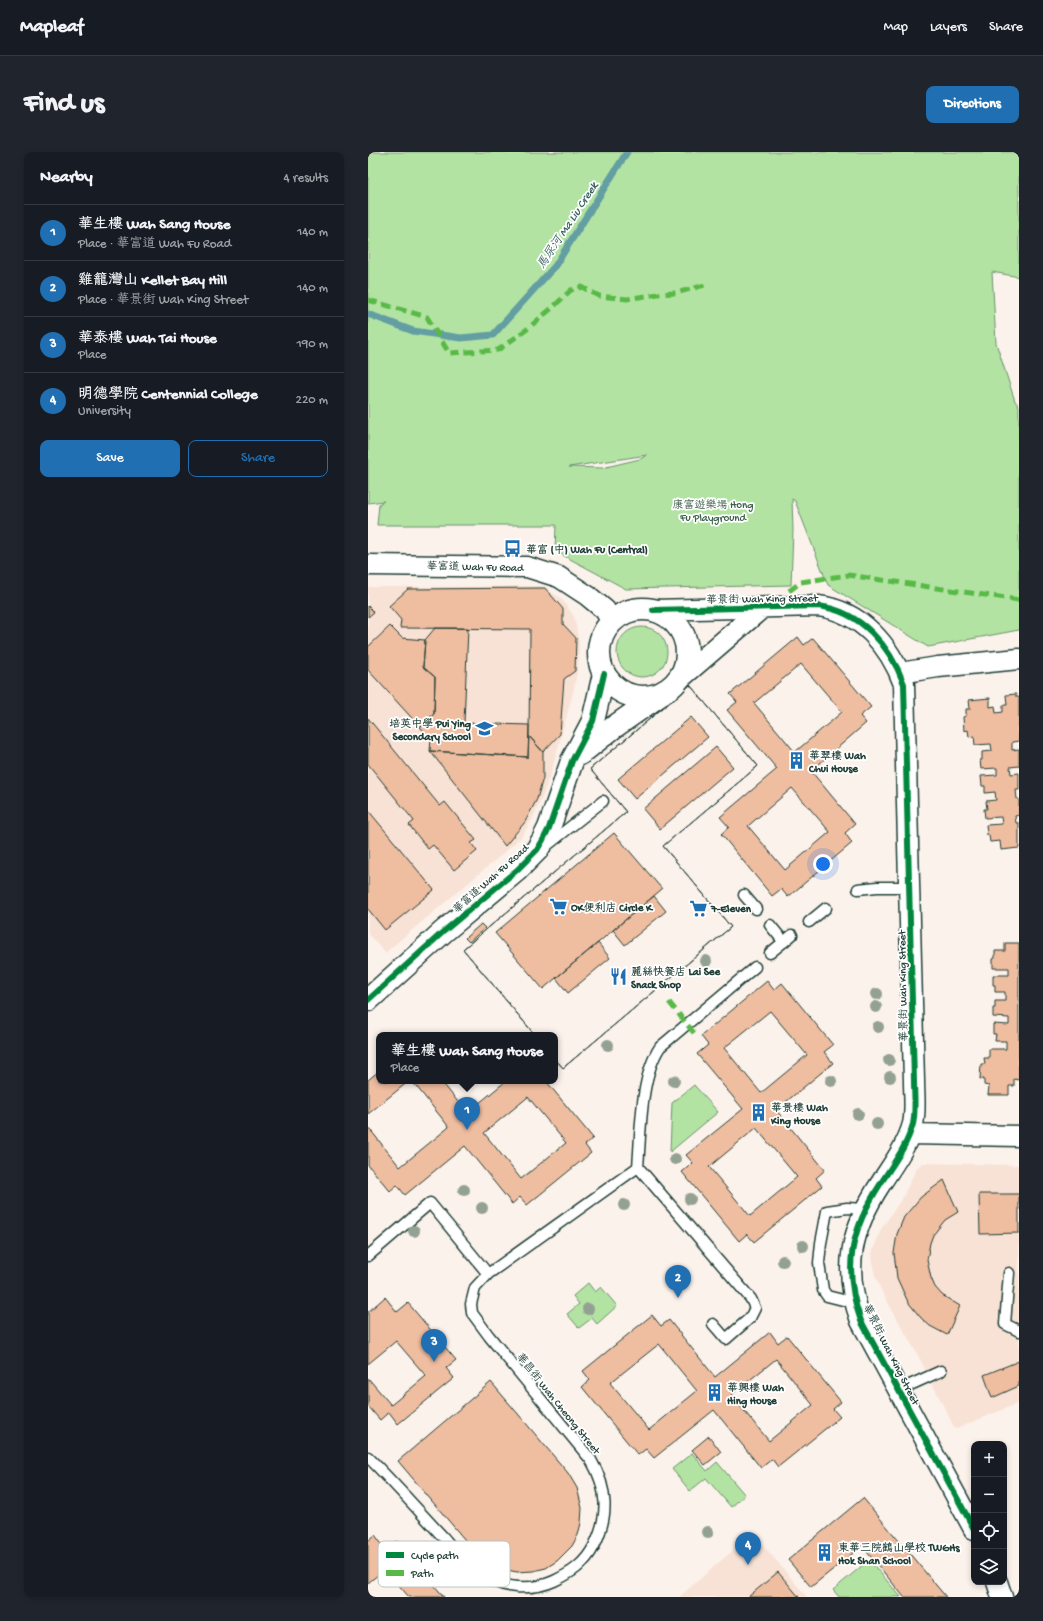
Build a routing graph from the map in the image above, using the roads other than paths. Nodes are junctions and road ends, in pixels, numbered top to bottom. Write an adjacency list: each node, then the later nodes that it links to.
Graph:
1 (368, 565): 4 (street, 華富道 Wah Fu Road)
2 (762, 608): 3 (street, 華景街 Wah King Street); 6 (street, 華景街 Wah King Street); 8 (street, 華景街 Wah King Street)
3 (653, 610): 4 (street, 華景街 Wah King Street); 8 (street, 華景街 Wah King Street)
4 (611, 621): 7 (street, 華景街 Wah King Street)
5 (1019, 659): 6 (street)
6 (900, 673): 12 (street, 華景街 Wah King Street)
7 (604, 674): 8 (street, 華景街 Wah King Street); 9 (street, 華富道 Wah Fu Road)
8 (670, 687): 9 (street)
9 (572, 761): 11 (street, 華富道 Wah Fu Road)
10 (603, 801): 11 (lane)
11 (529, 859): 23 (street, 華富道 Wah Fu Road)
12 (908, 887): 13 (lane); 24 (street, 華景街 Wah King Street)
13 (858, 889)
14 (744, 895): 16 (lane)
15 (826, 908): 17 (lane)
16 (756, 909)
17 (808, 922)
18 (770, 925): 20 (lane)
19 (792, 935): 20 (lane)
20 (784, 942): 21 (lane)
21 (770, 953)
22 (755, 967): 26 (lane)
23 (368, 1000)
24 (910, 1134): 25 (street); 27 (street, 華景街 Wah King Street)
25 (1019, 1136)
26 (638, 1167): 30 (lane, 華昌街 Wah Cheong Street); 32 (lane)
27 (866, 1209): 31 (street, 華景街 Wah King Street); 31 (lane)
28 (368, 1256): 30 (lane)
29 (1009, 1273): 33 (lane)
30 (488, 1274): 40 (lane, 華昌街 Wah Cheong Street)
31 (855, 1303): 35 (street, 華景街 Wah King Street)
32 (713, 1324)
33 (1019, 1331)
34 (941, 1371): 35 (lane)
35 (899, 1390): 37 (street, 華景街 Wah King Street)
36 (368, 1457): 38 (lane, 華昌街 Wah Cheong Street)
37 (971, 1523)
38 (446, 1541)
39 (998, 1585): 41 (street)
40 (510, 1586)
41 (1002, 1597)

